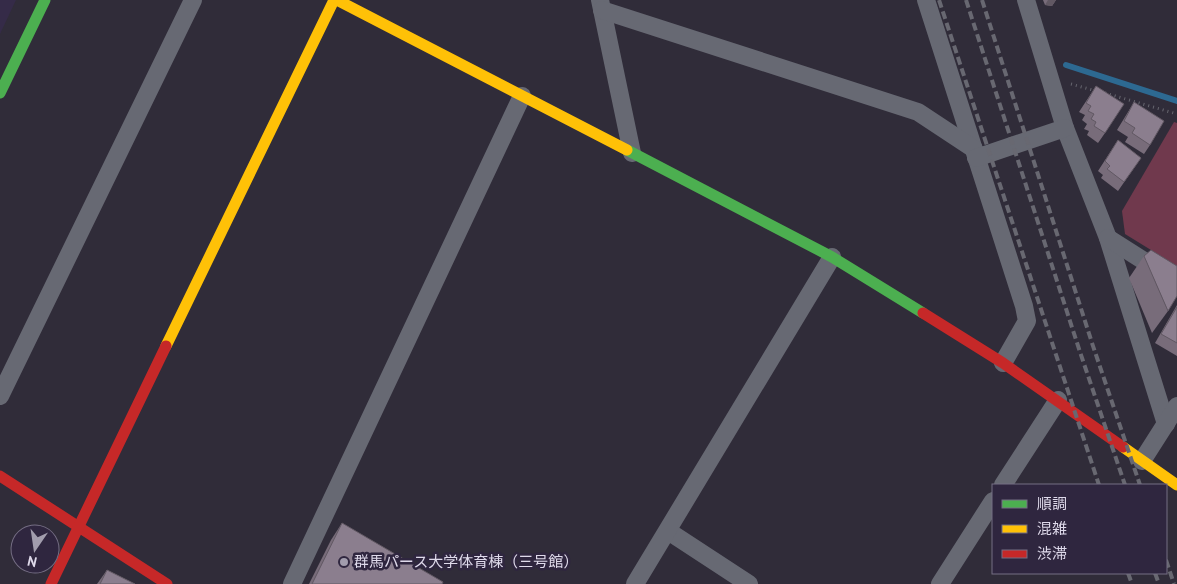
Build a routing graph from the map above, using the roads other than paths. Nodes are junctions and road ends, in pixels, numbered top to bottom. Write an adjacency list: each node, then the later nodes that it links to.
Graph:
1 (45, 0): 7 (street)
2 (193, 0): 16 (street)
3 (336, 0): 8 (street); 25 (street)
4 (926, 0): 11 (street)
5 (1026, 0): 9 (street)
6 (601, 5): 10 (street); 11 (street)
7 (0, 93)
8 (522, 96): 10 (street); 29 (street)
9 (1065, 128): 11 (street); 12 (street)
10 (632, 153): 13 (street)
11 (975, 154): 15 (street)
12 (1108, 238): 14 (street); 19 (street)
13 (832, 257): 15 (street); 26 (street)
14 (1177, 282)
15 (1003, 363): 17 (street)
16 (0, 396)
17 (1058, 400): 20 (street); 22 (street)
18 (1177, 406): 19 (street)
19 (1166, 424): 20 (street)
20 (1142, 461): 23 (street)
21 (0, 476): 25 (street)
22 (1004, 484)
23 (1177, 485)
24 (992, 503): 32 (street)
25 (78, 528): 27 (street); 28 (street)
26 (668, 531): 30 (street); 31 (street)
27 (51, 584)
28 (167, 584)
29 (292, 584)
30 (635, 584)
31 (750, 584)
32 (940, 584)

